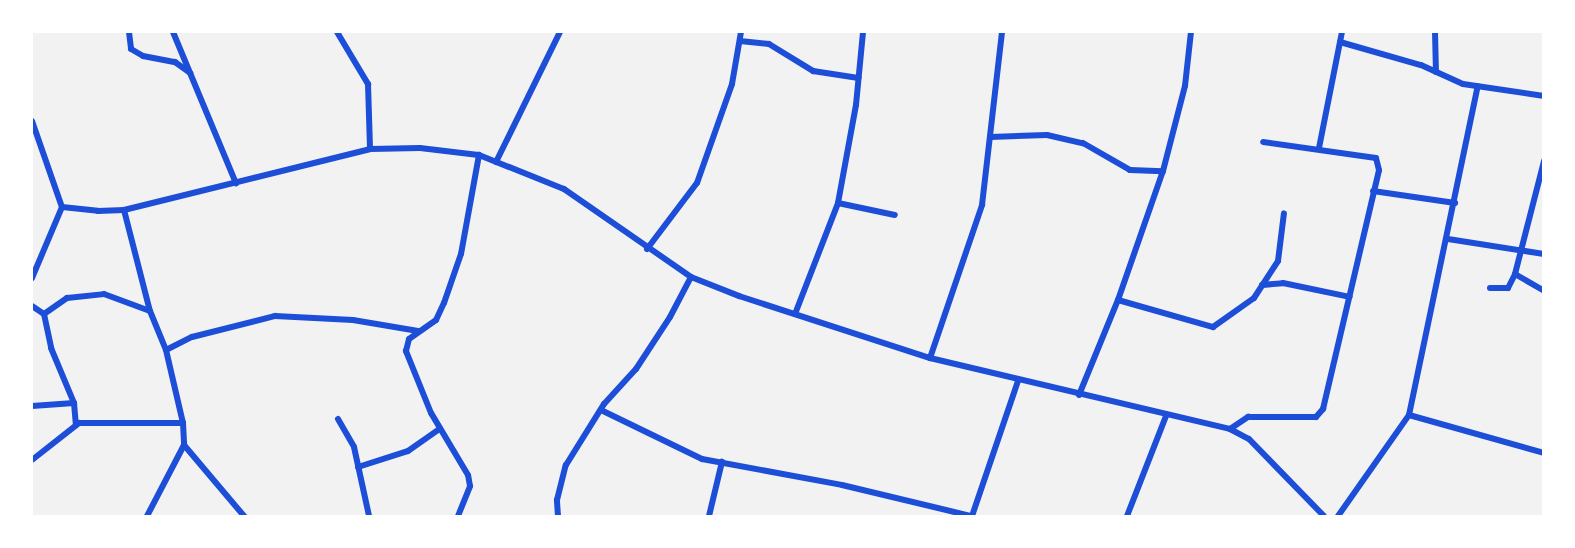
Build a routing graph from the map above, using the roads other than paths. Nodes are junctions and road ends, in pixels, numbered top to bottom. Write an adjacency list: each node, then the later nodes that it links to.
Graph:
1 (129, 32): 14 (street)
2 (173, 32): 14 (street)
3 (337, 32): 22 (street)
4 (560, 32): 25 (street)
5 (741, 32): 11 (street)
6 (863, 32): 15 (street)
7 (1002, 32): 19 (street)
8 (1191, 32): 26 (street)
9 (1342, 32): 12 (street)
10 (1435, 32): 13 (street)
11 (740, 41): 15 (street); 37 (street)
12 (1340, 42): 13 (street); 21 (street)
13 (1436, 72): 16 (street)
14 (190, 73): 28 (street)
15 (858, 78): 30 (street)
16 (1478, 86): 17 (street); 31 (street)
17 (1544, 96)
18 (32, 121): 32 (street)
19 (990, 137): 26 (street); 54 (street)
20 (1263, 142): 21 (street)
21 (1319, 148): 29 (street)
22 (370, 149): 23 (street); 28 (street)
23 (479, 156): 25 (street); 52 (street)
24 (1544, 161): 27 (street)
25 (496, 162): 37 (street)
26 (1163, 171): 47 (street)
27 (1542, 171): 38 (street)
28 (236, 183): 33 (street)
29 (1373, 191): 31 (street); 46 (street)
30 (838, 203): 35 (street); 51 (street)
31 (1455, 203): 36 (street)
32 (62, 207): 33 (street); 42 (street)
33 (124, 210): 49 (street)
34 (1284, 213): 43 (street)
35 (895, 215)
36 (1448, 240): 38 (street); 60 (street)
37 (647, 249): 41 (street)
38 (1522, 251): 39 (street); 40 (street)
39 (1544, 254)
40 (1515, 274): 44 (street); 45 (street)
41 (691, 277): 51 (street); 59 (street)
42 (32, 278)
43 (1262, 285): 46 (street); 47 (street)
44 (1490, 288)
45 (1544, 291)
46 (1350, 297): 66 (street)
47 (1118, 300): 56 (street)
48 (32, 306): 50 (street)
49 (150, 311): 50 (street); 53 (street)
50 (44, 314): 57 (street)
51 (795, 314): 54 (street)
52 (418, 331): 53 (street); 65 (street)
53 (166, 350): 63 (street)
54 (930, 358): 55 (street)
55 (1018, 381): 56 (street); 79 (street)
56 (1079, 395): 61 (street)
57 (74, 403): 58 (street); 64 (street)
58 (32, 406)
59 (603, 411): 70 (street); 77 (street)
60 (1409, 415): 68 (street); 81 (street)
61 (1166, 416): 66 (street); 80 (street)
62 (338, 419): 71 (street)
63 (183, 423): 64 (street); 67 (street)
64 (76, 425): 69 (street)
65 (440, 429): 71 (street); 76 (street)
66 (1230, 429): 72 (street)
67 (183, 445): 73 (street); 74 (street)
68 (1544, 453)
69 (32, 460)
70 (722, 462): 78 (street); 79 (street)
71 (358, 467): 75 (street)
72 (1321, 515)
73 (147, 516)
74 (244, 516)
75 (369, 516)
76 (458, 516)
77 (558, 516)
78 (709, 516)
79 (971, 516)
80 (1127, 516)
81 (1338, 516)

